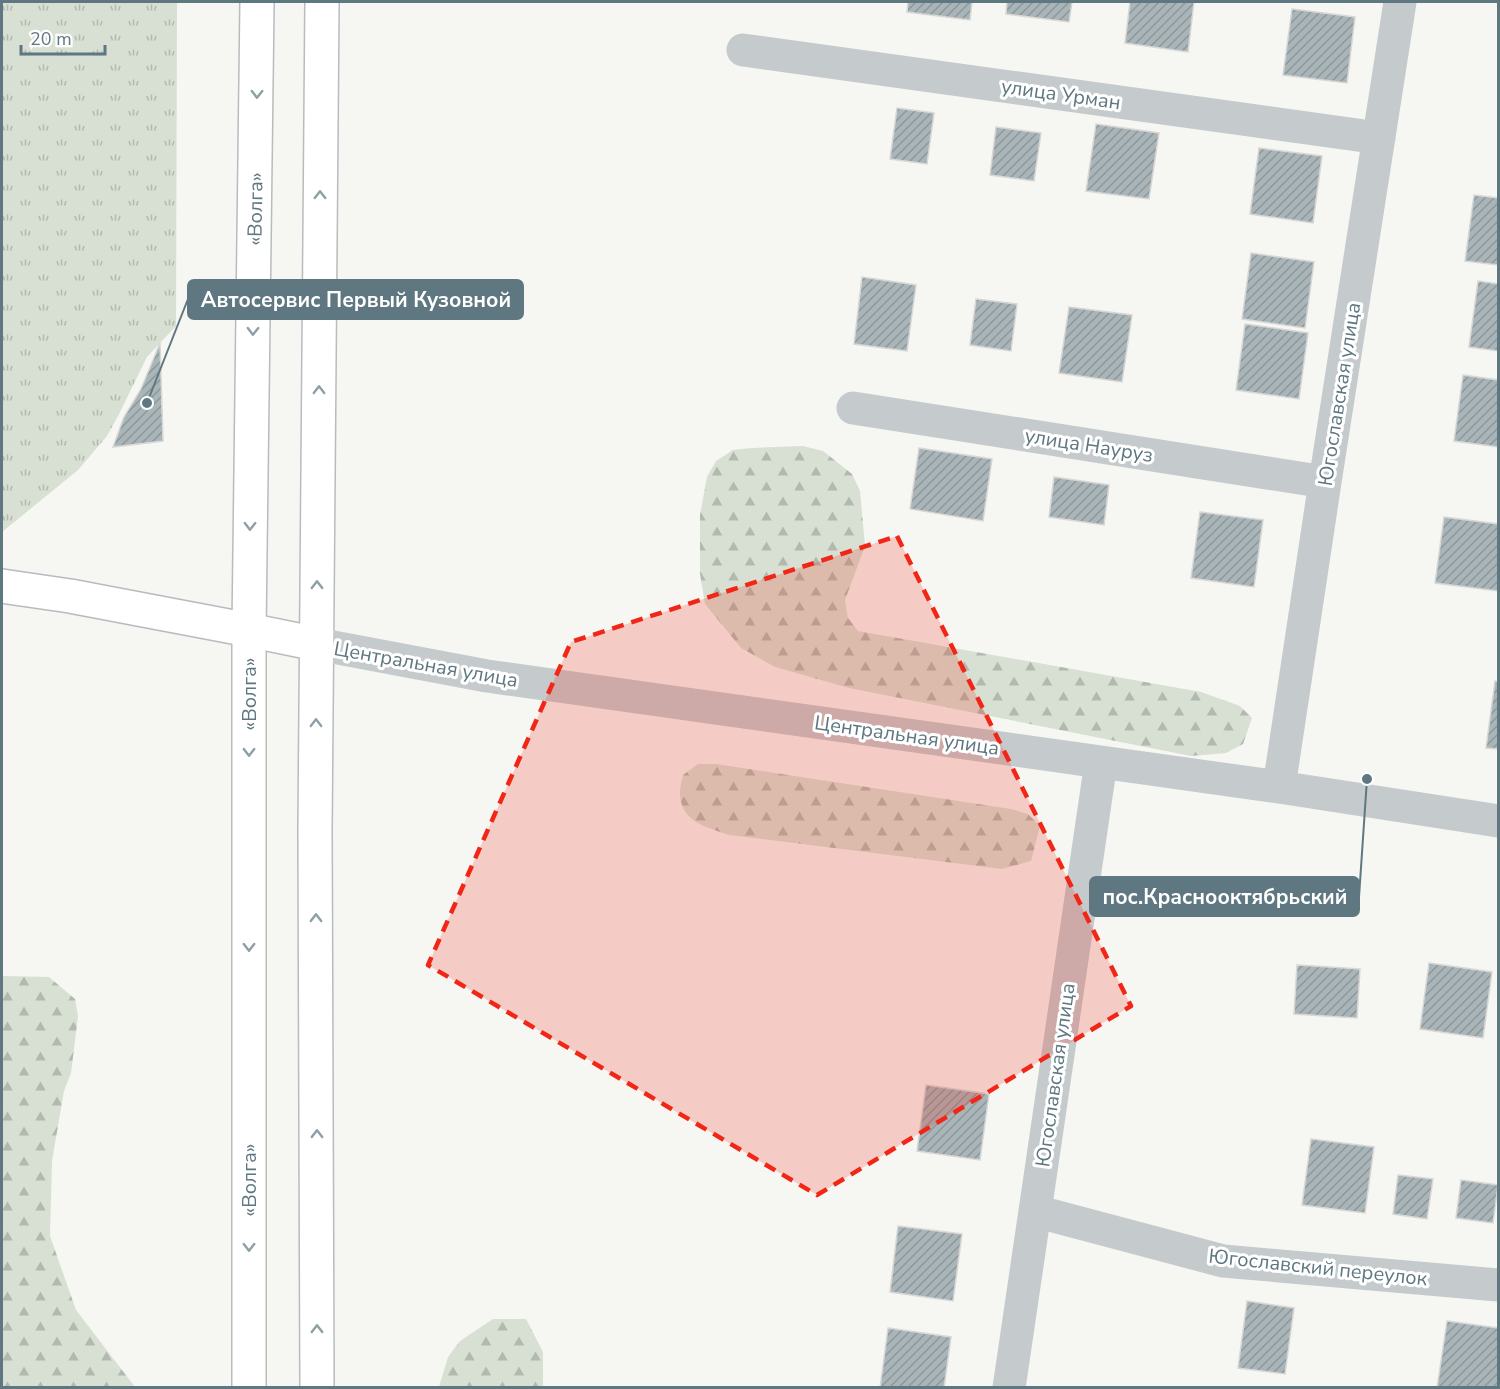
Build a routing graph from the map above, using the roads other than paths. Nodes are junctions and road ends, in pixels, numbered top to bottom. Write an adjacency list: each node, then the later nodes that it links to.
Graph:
1 (258, 2): 9 (main road, «Волга», one-way to 9)
2 (322, 2): 10 (main road, one-way to 2)
3 (1400, 2): 5 (street, Югославская улица)
4 (743, 50): 5 (street, улица Урман)
5 (1379, 138): 7 (street, Югославская улица)
6 (853, 408): 7 (street, улица Науруз)
7 (1325, 482): 12 (street, Югославская улица)
8 (2, 586): 9 (main road)
9 (249, 630): 10 (main road); 16 (main road, «Волга», one-way to 16)
10 (316, 644): 11 (street, Центральная улица); 17 (main road, one-way to 10)
11 (1101, 762): 12 (street, Центральная улица); 14 (street, Югославская улица)
12 (1279, 787): 13 (street, Центральная улица)
13 (1498, 821)
14 (1035, 1211): 15 (street, Югославский переулок); 18 (street, Югославская улица)
15 (1498, 1285)
16 (249, 1388)
17 (317, 1388)
18 (1009, 1388)

